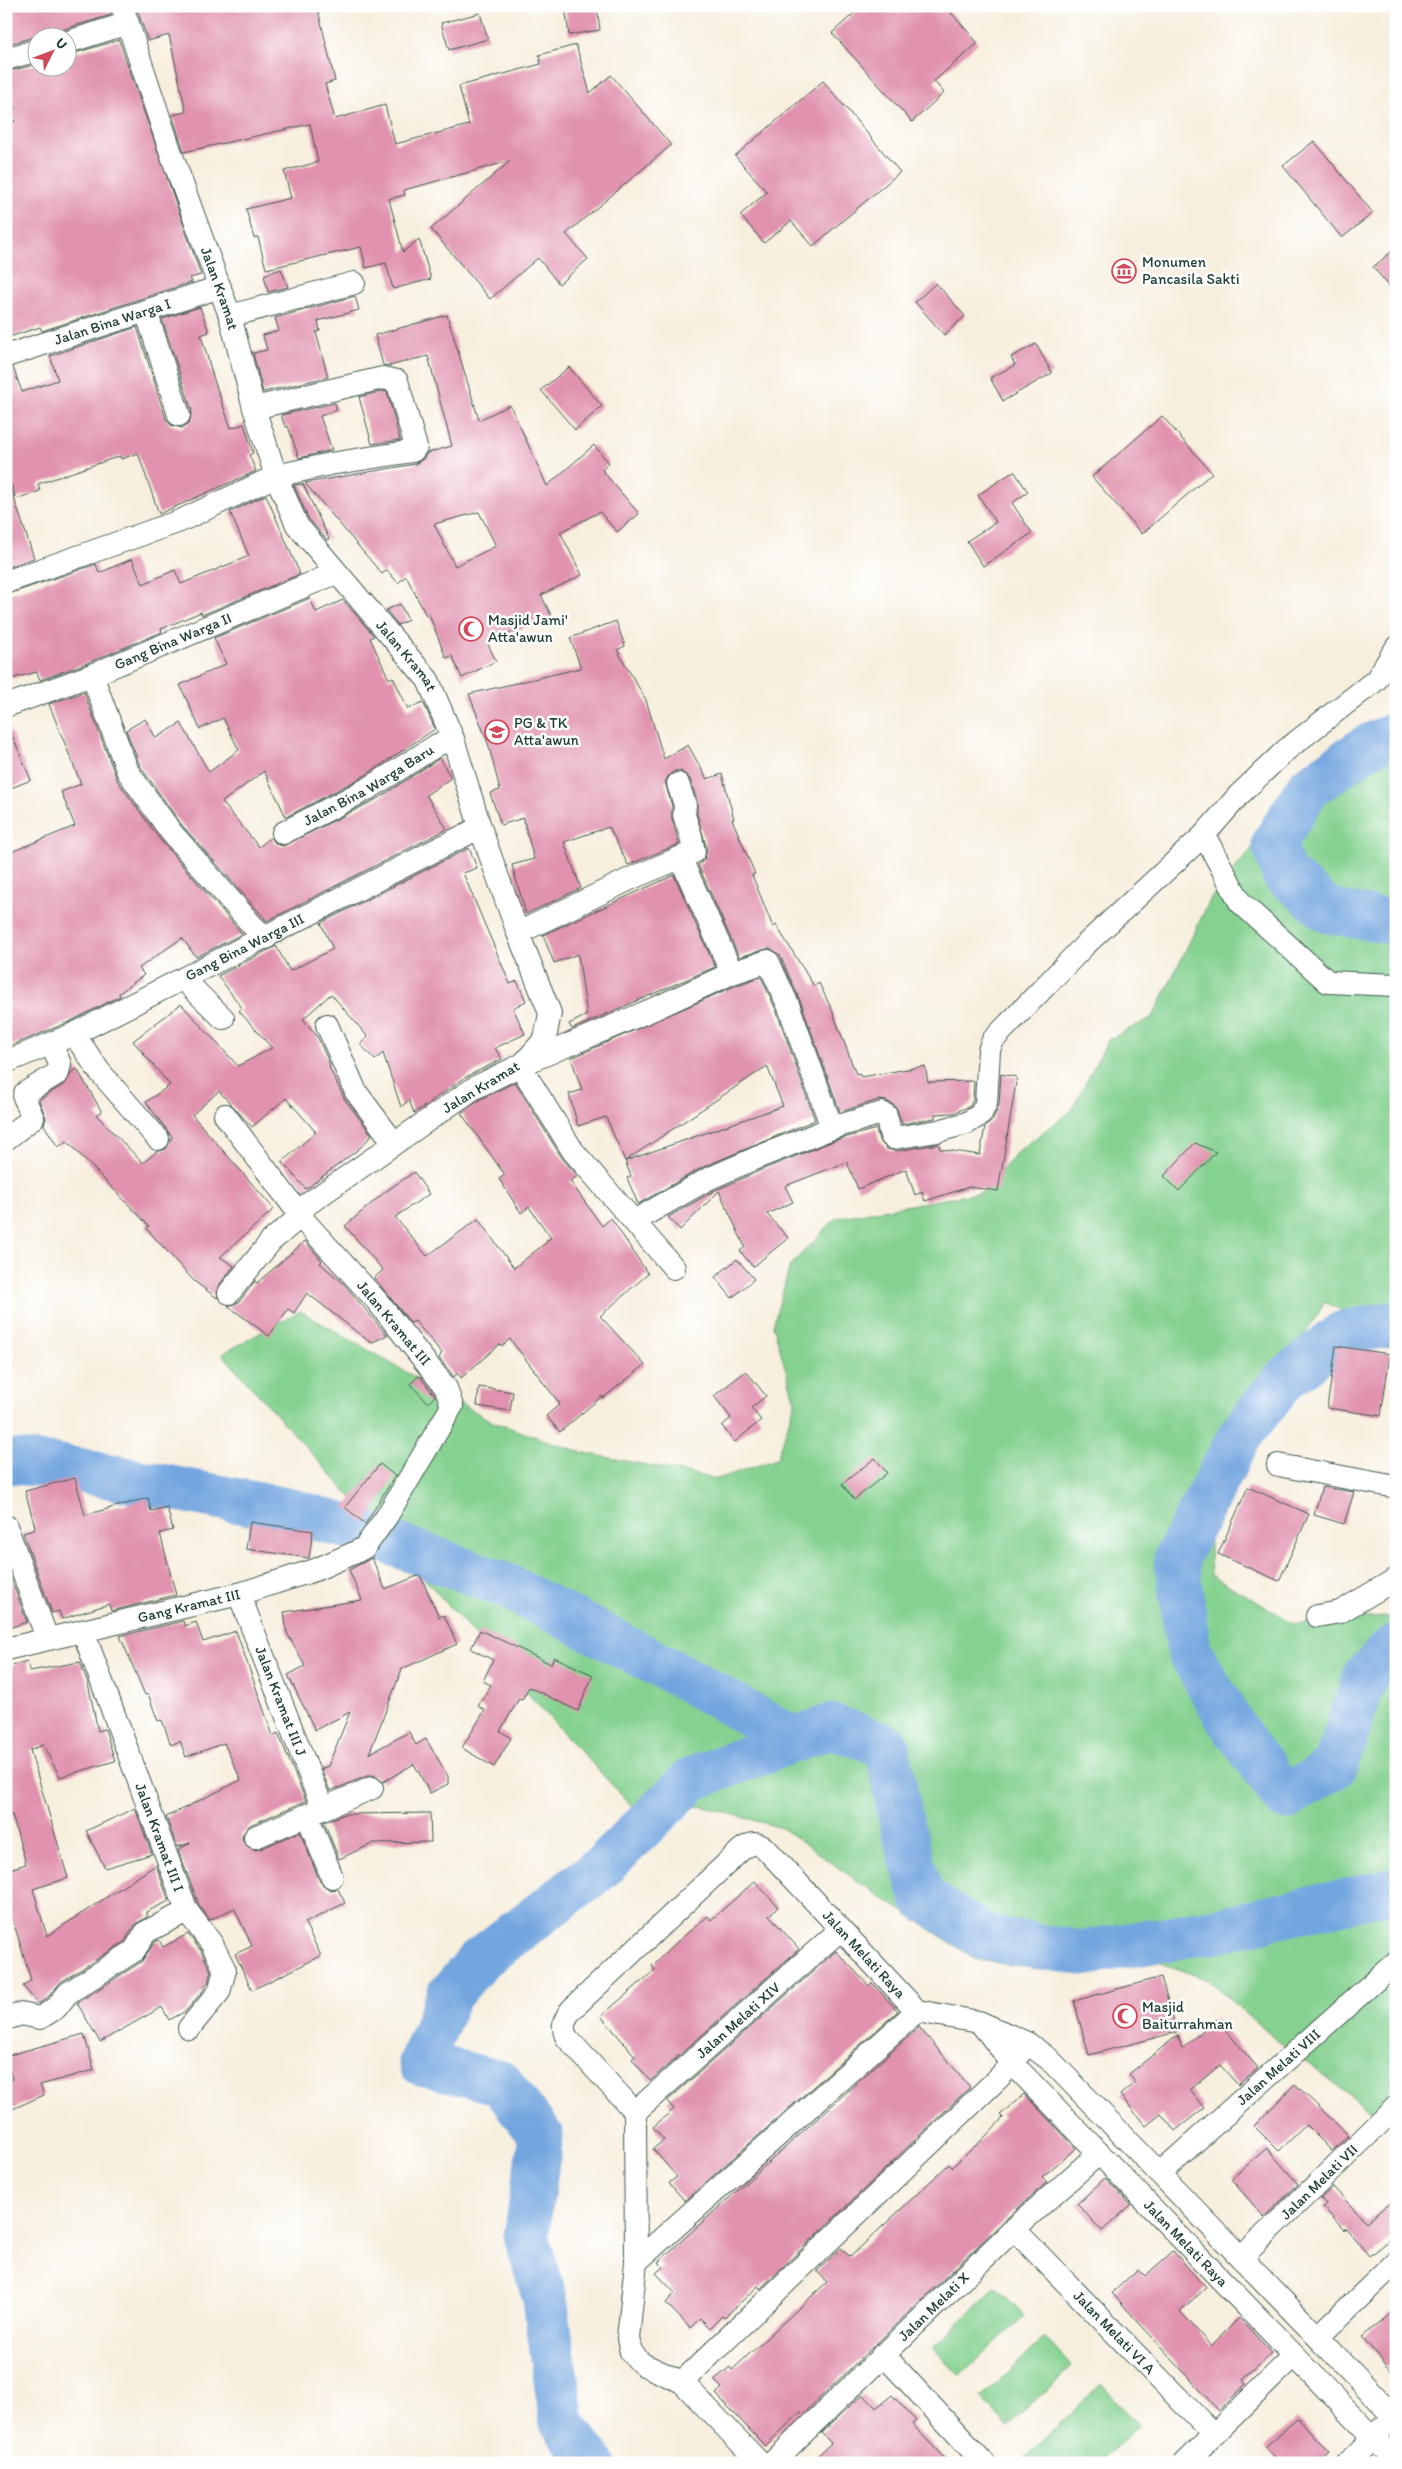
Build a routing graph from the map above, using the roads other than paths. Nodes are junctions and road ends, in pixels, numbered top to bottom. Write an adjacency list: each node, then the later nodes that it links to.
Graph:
1 (125, 15): 2 (street); 6 (street, Jalan Kramat)
2 (78, 37)
3 (28, 53): 4 (street)
4 (6, 60)
5 (354, 283): 8 (street)
6 (220, 287): 7 (street, Jalan Bina Warga I); 8 (street, Jalan Kramat)
7 (146, 311): 9 (street, Jalan Bina Warga I); 11 (street)
8 (230, 316): 10 (street, Jalan Kramat)
9 (6, 356)
10 (254, 408): 12 (street, Jalan Kramat); 12 (street)
11 (179, 415)
12 (276, 476): 13 (street, Jalan Kramat); 14 (street)
13 (336, 573): 16 (street, Gang Bina Warga II); 18 (street, Jalan Kramat)
14 (6, 582)
15 (1396, 648): 22 (street)
16 (92, 675): 17 (street, Gang Bina Warga II); 25 (street)
17 (6, 706)
18 (453, 739): 20 (street, Jalan Kramat); 21 (street, Jalan Bina Warga Baru)
19 (678, 784): 23 (street)
20 (481, 830): 24 (street, Jalan Kramat); 25 (street, Gang Bina Warga III)
21 (283, 833)
22 (1204, 835): 28 (street); 36 (street)
23 (681, 859): 24 (street); 26 (street)
24 (518, 933): 34 (street, Jalan Kramat)
25 (266, 938): 27 (street, Gang Bina Warga III)
26 (732, 973): 34 (street); 36 (street)
27 (183, 979): 29 (street); 31 (street, Gang Bina Warga III)
28 (1396, 985)
29 (223, 1018)
30 (327, 1025): 39 (street)
31 (74, 1034): 32 (street, Gang Bina Warga III); 38 (street)
32 (51, 1044): 33 (street, Gang Bina Warga III); 37 (street)
33 (6, 1062)
34 (522, 1064): 39 (street, Jalan Kramat); 41 (street)
35 (225, 1116): 40 (street, Jalan Kramat III)
36 (832, 1128): 41 (street)
37 (6, 1139)
38 (158, 1139)
39 (394, 1143): 40 (street, Jalan Kramat)
40 (302, 1215): 43 (street, Jalan Kramat); 47 (street, Jalan Kramat III)
41 (634, 1221): 42 (street)
42 (674, 1268)
43 (229, 1293)
44 (1278, 1465): 45 (street)
45 (1396, 1487)
46 (6, 1526): 52 (street)
47 (365, 1547): 49 (street, Gang Kramat III)
48 (1396, 1579): 50 (street)
49 (239, 1594): 51 (street, Gang Kramat III); 55 (street, Jalan Kramat III J)
50 (1317, 1616)
51 (83, 1631): 52 (street, Gang Kramat III); 58 (street, Jalan Kramat III I)
52 (47, 1638): 53 (street, Gang Kramat III)
53 (6, 1649)
54 (372, 1788): 55 (street)
55 (315, 1812): 56 (street); 57 (street, Jalan Kramat III J)
56 (255, 1837)
57 (332, 1878)
58 (187, 1911): 62 (street); 64 (street, Jalan Kramat III I)
59 (840, 1930): 61 (street, Jalan Melati Raya); 68 (street, Jalan Melati XIV); 68 (street, Jalan Melati Raya)
60 (1396, 1962): 70 (street, Jalan Melati VIII)
61 (917, 2011): 63 (street, Jalan Melati Raya); 73 (street)
62 (6, 2019)
63 (979, 2022): 65 (street, Jalan Melati Raya); 66 (street, Jalan Melati Raya)
64 (189, 2028)
65 (1027, 2043): 66 (street); 70 (street, Jalan Melati Raya)
66 (1013, 2064): 69 (street, Jalan Melati Raya); 78 (street)
67 (1396, 2107): 72 (street, Jalan Melati VII)
68 (635, 2112): 73 (street)
69 (1099, 2152): 71 (street, Jalan Melati X); 77 (street, Jalan Melati Raya)
70 (1160, 2173): 72 (street, Jalan Melati Raya)
71 (1014, 2229): 76 (street, Jalan Melati X); 80 (street, Jalan Melati VI A)
72 (1242, 2258): 75 (street, Jalan Melati Raya)
73 (636, 2262): 78 (street)
74 (1396, 2262): 75 (street)
75 (1318, 2337): 79 (street, Jalan Melati Raya)
76 (883, 2354): 84 (street, Jalan Melati X); 85 (street)
77 (1294, 2356): 80 (street); 81 (street, Jalan Melati Raya)
78 (682, 2382): 83 (street)
79 (1395, 2416): 81 (street)
80 (1214, 2435): 86 (street)
81 (1373, 2437): 82 (street, Jalan Melati Raya); 87 (street)
82 (1396, 2461)
83 (760, 2463)
84 (772, 2463)
85 (984, 2463)
86 (1185, 2463)
87 (1348, 2463)

